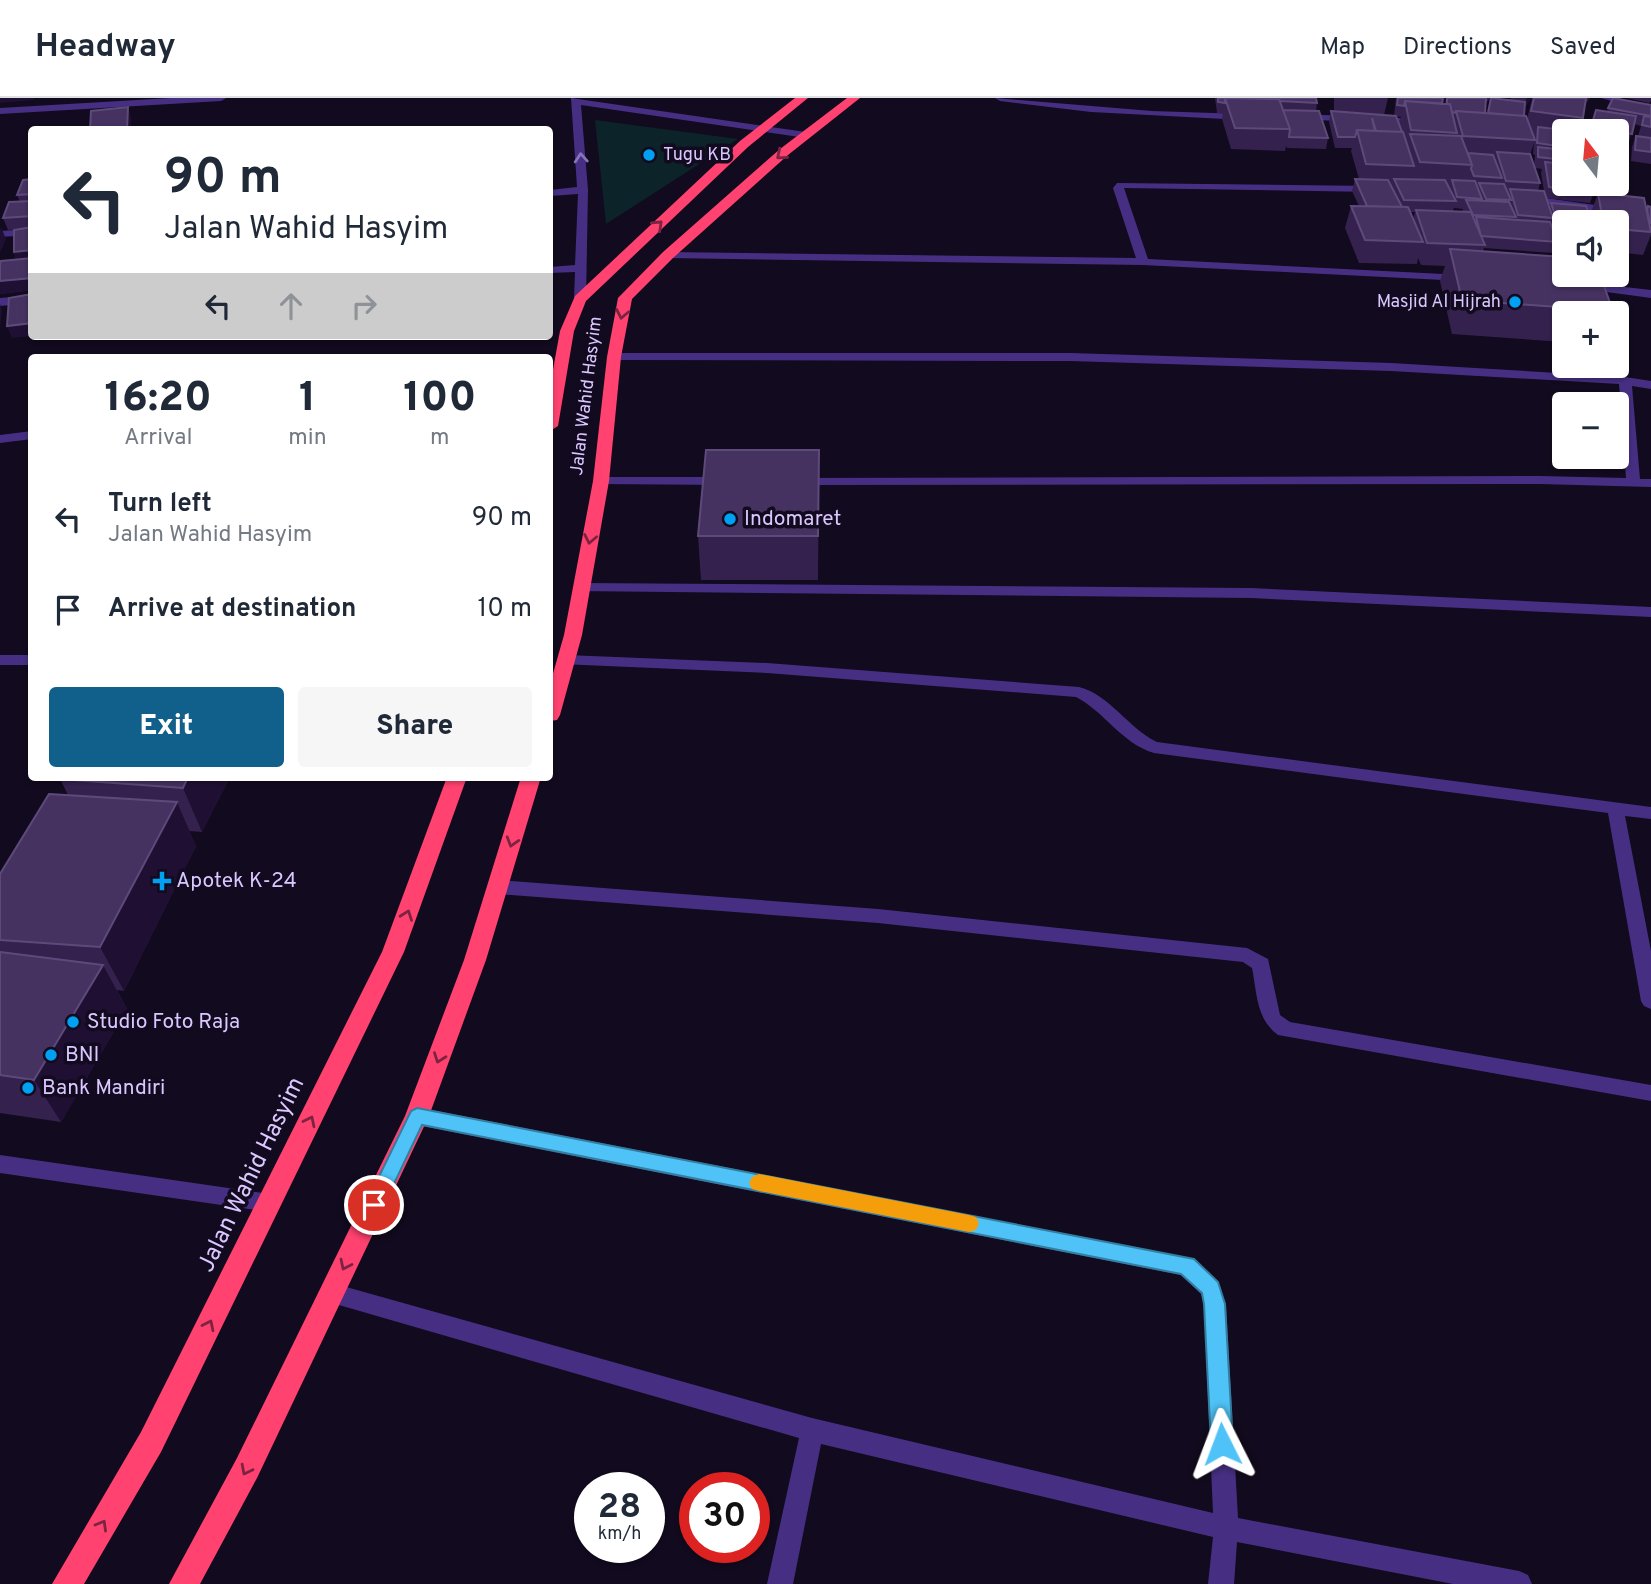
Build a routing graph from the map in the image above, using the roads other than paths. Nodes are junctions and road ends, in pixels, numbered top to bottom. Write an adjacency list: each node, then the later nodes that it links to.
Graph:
1 (221, 98): 8 (street)
2 (802, 98): 12 (highway, Jalan Wahid Hasyim)
3 (854, 98): 13 (highway, Jalan Wahid Hasyim)
4 (1000, 98): 9 (street)
5 (1606, 98): 7 (street)
6 (576, 100): 12 (street); 14 (street, one-way to 6)
7 (1651, 109)
8 (0, 111)
9 (1250, 117)
10 (1290, 117): 11 (street)
11 (1433, 123)
12 (766, 127): 13 (street); 29 (highway, Jalan Wahid Hasyim, one-way to 12)
13 (806, 135): 21 (highway, Jalan Wahid Hasyim, one-way to 21)
14 (583, 190): 16 (street); 23 (street)
15 (1383, 190): 22 (street)
16 (553, 193)
17 (1513, 196): 18 (street)
18 (1651, 216)
19 (28, 232): 20 (street)
20 (0, 234)
21 (668, 255): 22 (street); 31 (highway, Jalan Wahid Hasyim, one-way to 31)
22 (1143, 262): 25 (street)
23 (581, 268): 24 (street); 29 (street)
24 (553, 270)
25 (1475, 278)
26 (1589, 287): 27 (street)
27 (1651, 294)
28 (28, 299): 30 (street)
29 (580, 299): 32 (highway, Jalan Wahid Hasyim)
30 (0, 302)
31 (614, 357): 33 (street); 37 (highway, Jalan Wahid Hasyim)
32 (554, 367)
33 (1625, 381): 34 (street); 40 (street)
34 (1651, 385)
35 (28, 436): 36 (street)
36 (0, 439)
37 (601, 481): 38 (street); 42 (highway, Jalan Wahid Hasyim, one-way to 42)
38 (739, 481)
39 (780, 481): 40 (street)
40 (1633, 482): 41 (street)
41 (1651, 483)
42 (581, 588): 43 (street); 46 (highway, Jalan Wahid Hasyim)
43 (1651, 612)
44 (0, 660): 45 (street)
45 (28, 660)
46 (566, 660): 47 (highway, Jalan Wahid Hasyim); 50 (street)
47 (553, 705)
48 (456, 781): 57 (highway, Jalan Wahid Hasyim, one-way to 48)
49 (530, 781): 52 (highway, one-way to 52)
50 (1615, 807): 51 (street); 53 (street)
51 (1651, 813)
52 (498, 887): 54 (street); 55 (highway, one-way to 55)
53 (1651, 1001)
54 (1651, 1093)
55 (417, 1116): 58 (highway, one-way to 58); 60 (street)
56 (0, 1164): 57 (street)
57 (270, 1203): 61 (highway, Jalan Wahid Hasyim, one-way to 57)
58 (332, 1293): 59 (street); 62 (highway, one-way to 62)
59 (812, 1430): 60 (street); 63 (street)
60 (1226, 1528): 64 (street); 65 (street)
61 (67, 1584)
62 (184, 1584)
63 (780, 1584)
64 (1221, 1584)
65 (1519, 1584)

